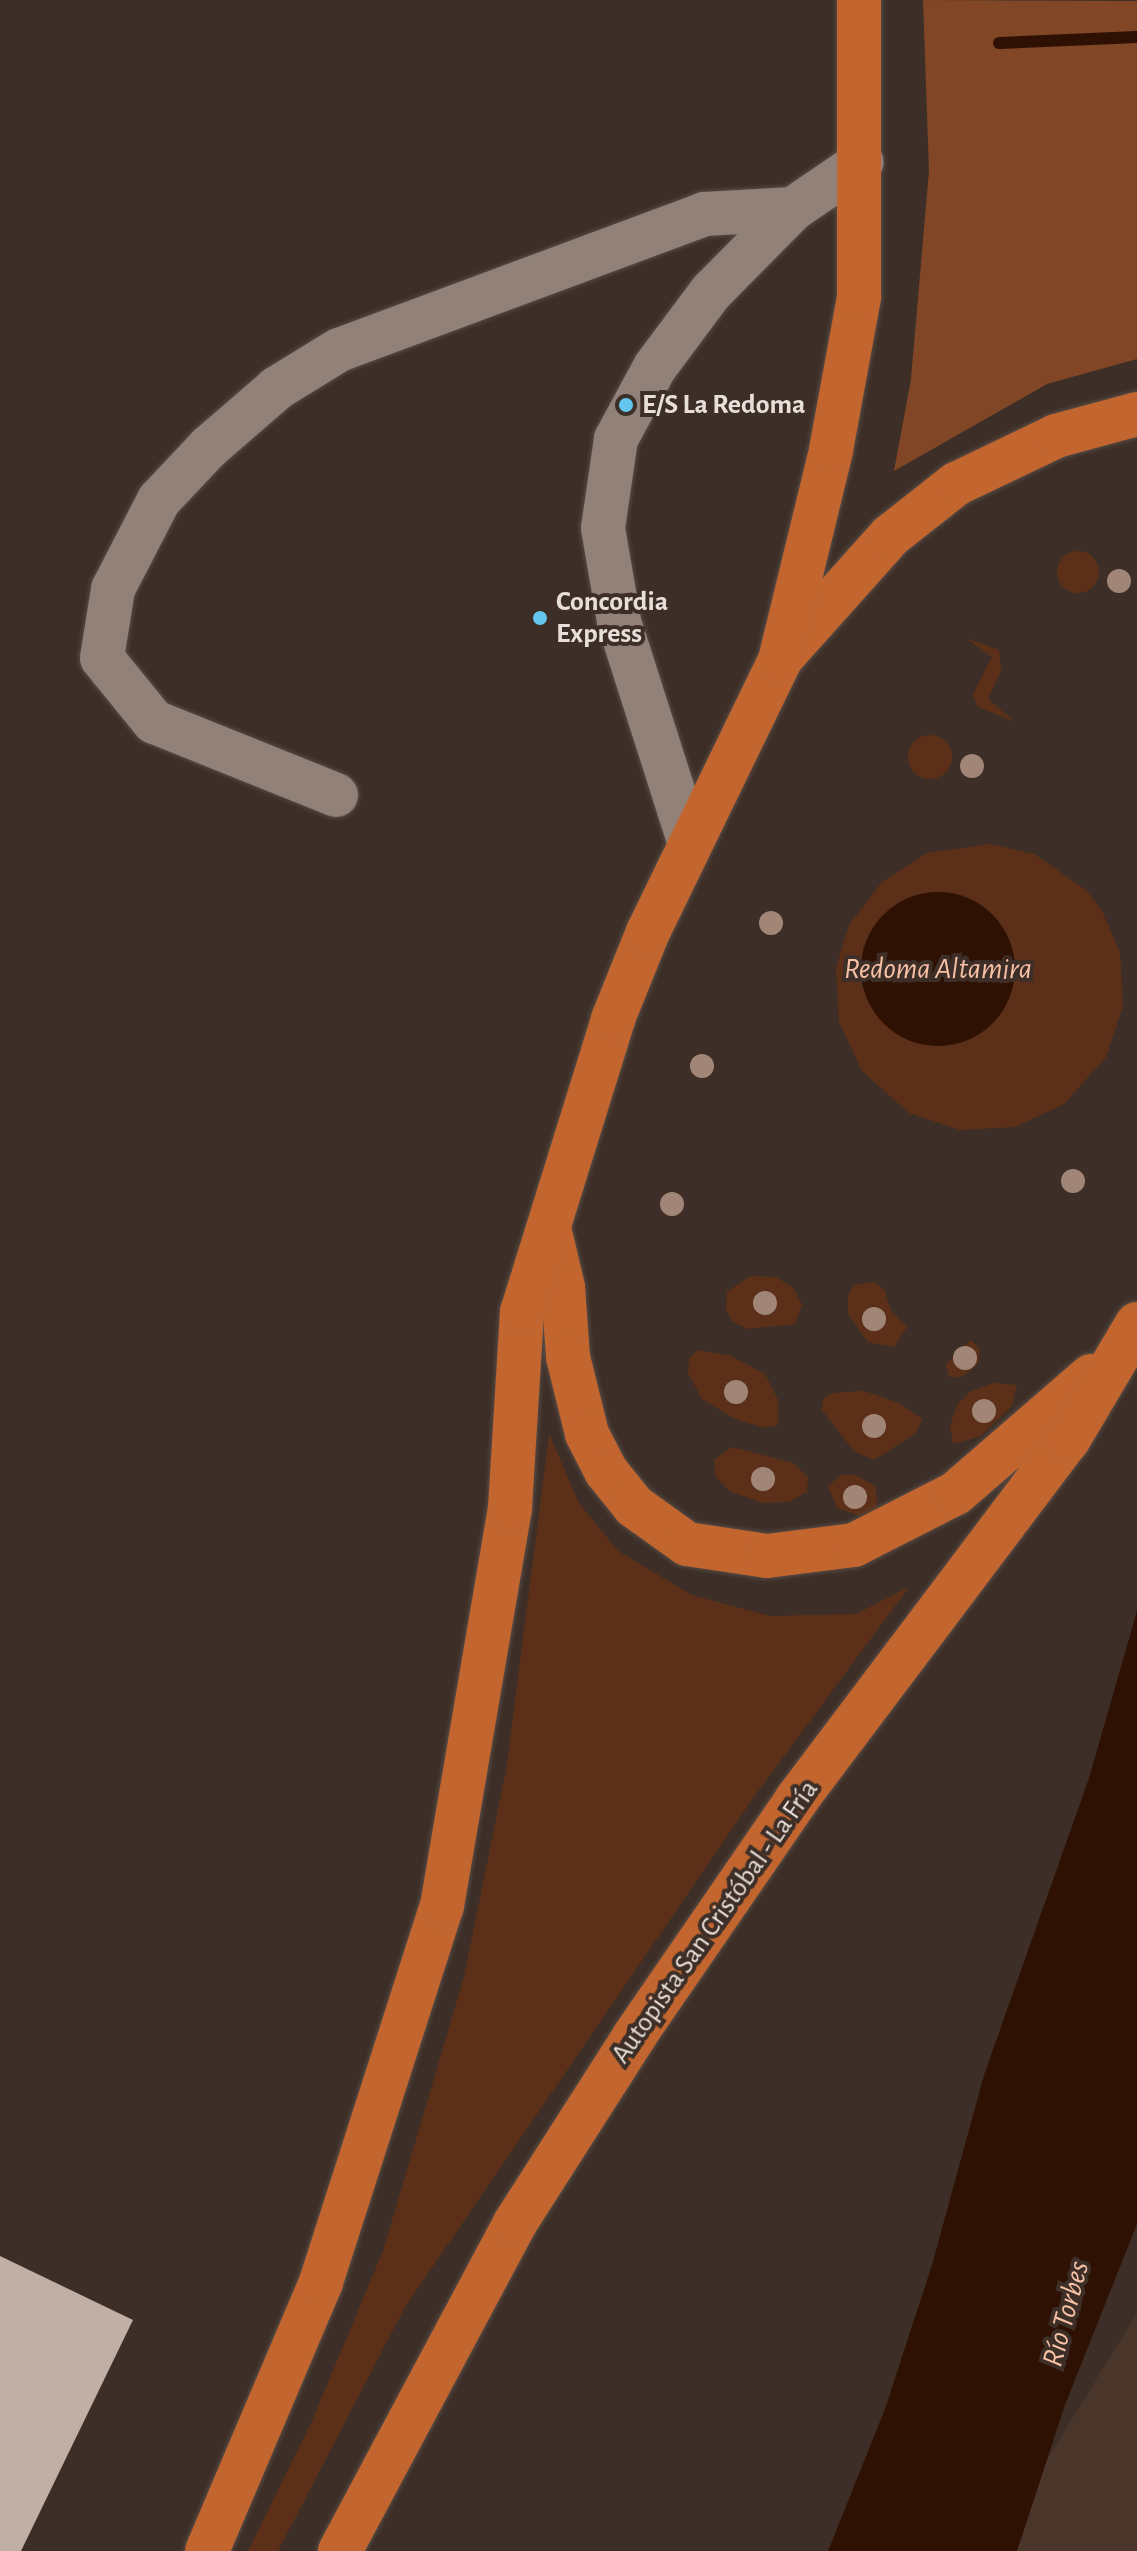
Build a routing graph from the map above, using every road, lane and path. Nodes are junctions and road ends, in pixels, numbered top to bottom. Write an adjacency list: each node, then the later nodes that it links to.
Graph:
1 (859, 0): 2 (highway)
2 (862, 162): 3 (lane); 5 (highway)
3 (793, 209): 6 (lane); 7 (lane)
4 (1137, 414): 5 (highway)
5 (780, 660): 7 (highway)
6 (336, 795)
7 (690, 844): 8 (highway)
8 (548, 1226): 9 (highway); 10 (highway)
9 (1125, 1340): 11 (highway, Autopista San Cristóbal - La Fría)
10 (207, 2551)
11 (340, 2551)

